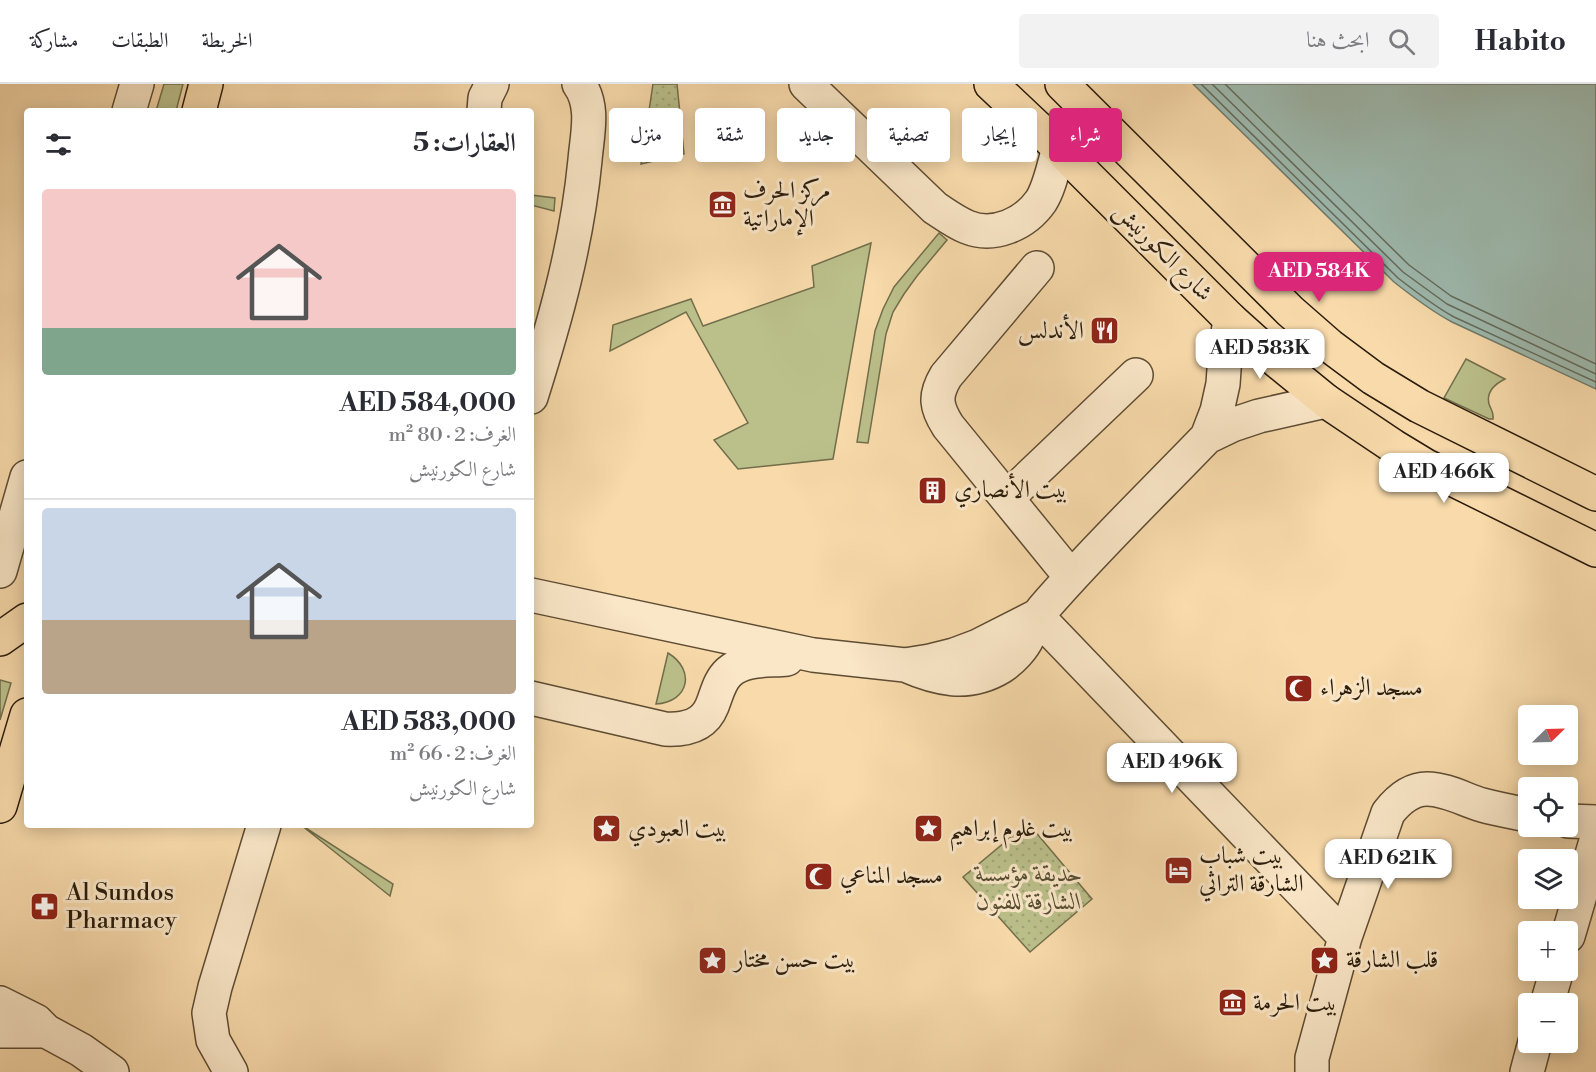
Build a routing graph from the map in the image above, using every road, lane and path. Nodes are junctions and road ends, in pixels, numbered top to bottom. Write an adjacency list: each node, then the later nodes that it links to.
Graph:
1 (137, 84): 8 (street)
2 (206, 84): 9 (main road)
3 (492, 84): 10 (street)
4 (579, 84): 17 (street)
5 (806, 84): 12 (street)
6 (991, 84): 11 (main road, شارع الكورنيش)
7 (1062, 84): 21 (main road, شارع الكورنيش)
8 (130, 108)
9 (199, 108)
10 (484, 108)
11 (1049, 139)
12 (1054, 162)
13 (1073, 162): 15 (main road, شارع الكورنيش)
14 (1037, 268): 22 (street)
15 (1230, 319): 18 (main road, شارع الكورنيش); 19 (street)
16 (1136, 375): 22 (street)
17 (534, 388)
18 (1326, 401): 19 (street); 23 (main road, شارع الكورنيش)
19 (1207, 437): 25 (street)
20 (24, 487): 24 (street)
21 (1596, 494)
22 (1007, 498): 25 (street)
23 (1596, 550)
24 (0, 571)
25 (1071, 577): 27 (street)
26 (534, 596): 29 (street)
27 (1037, 616): 31 (street); 42 (street)
28 (24, 622): 30 (main road)
29 (696, 631): 31 (street); 32 (street)
30 (0, 639)
31 (813, 655): 32 (street)
32 (715, 697): 33 (street)
33 (534, 699)
34 (24, 725): 35 (main road)
35 (0, 806)
36 (1518, 813): 42 (street)
37 (1578, 821): 38 (street)
38 (1596, 822)
39 (263, 828): 48 (street)
40 (1596, 841): 41 (street)
41 (1572, 921)
42 (1345, 936): 49 (street)
43 (0, 1002): 44 (street)
44 (46, 1031): 45 (street); 47 (street)
45 (0, 1032)
46 (1532, 1053): 50 (street)
47 (112, 1072)
48 (231, 1072)
49 (1312, 1072)
50 (1527, 1072)

